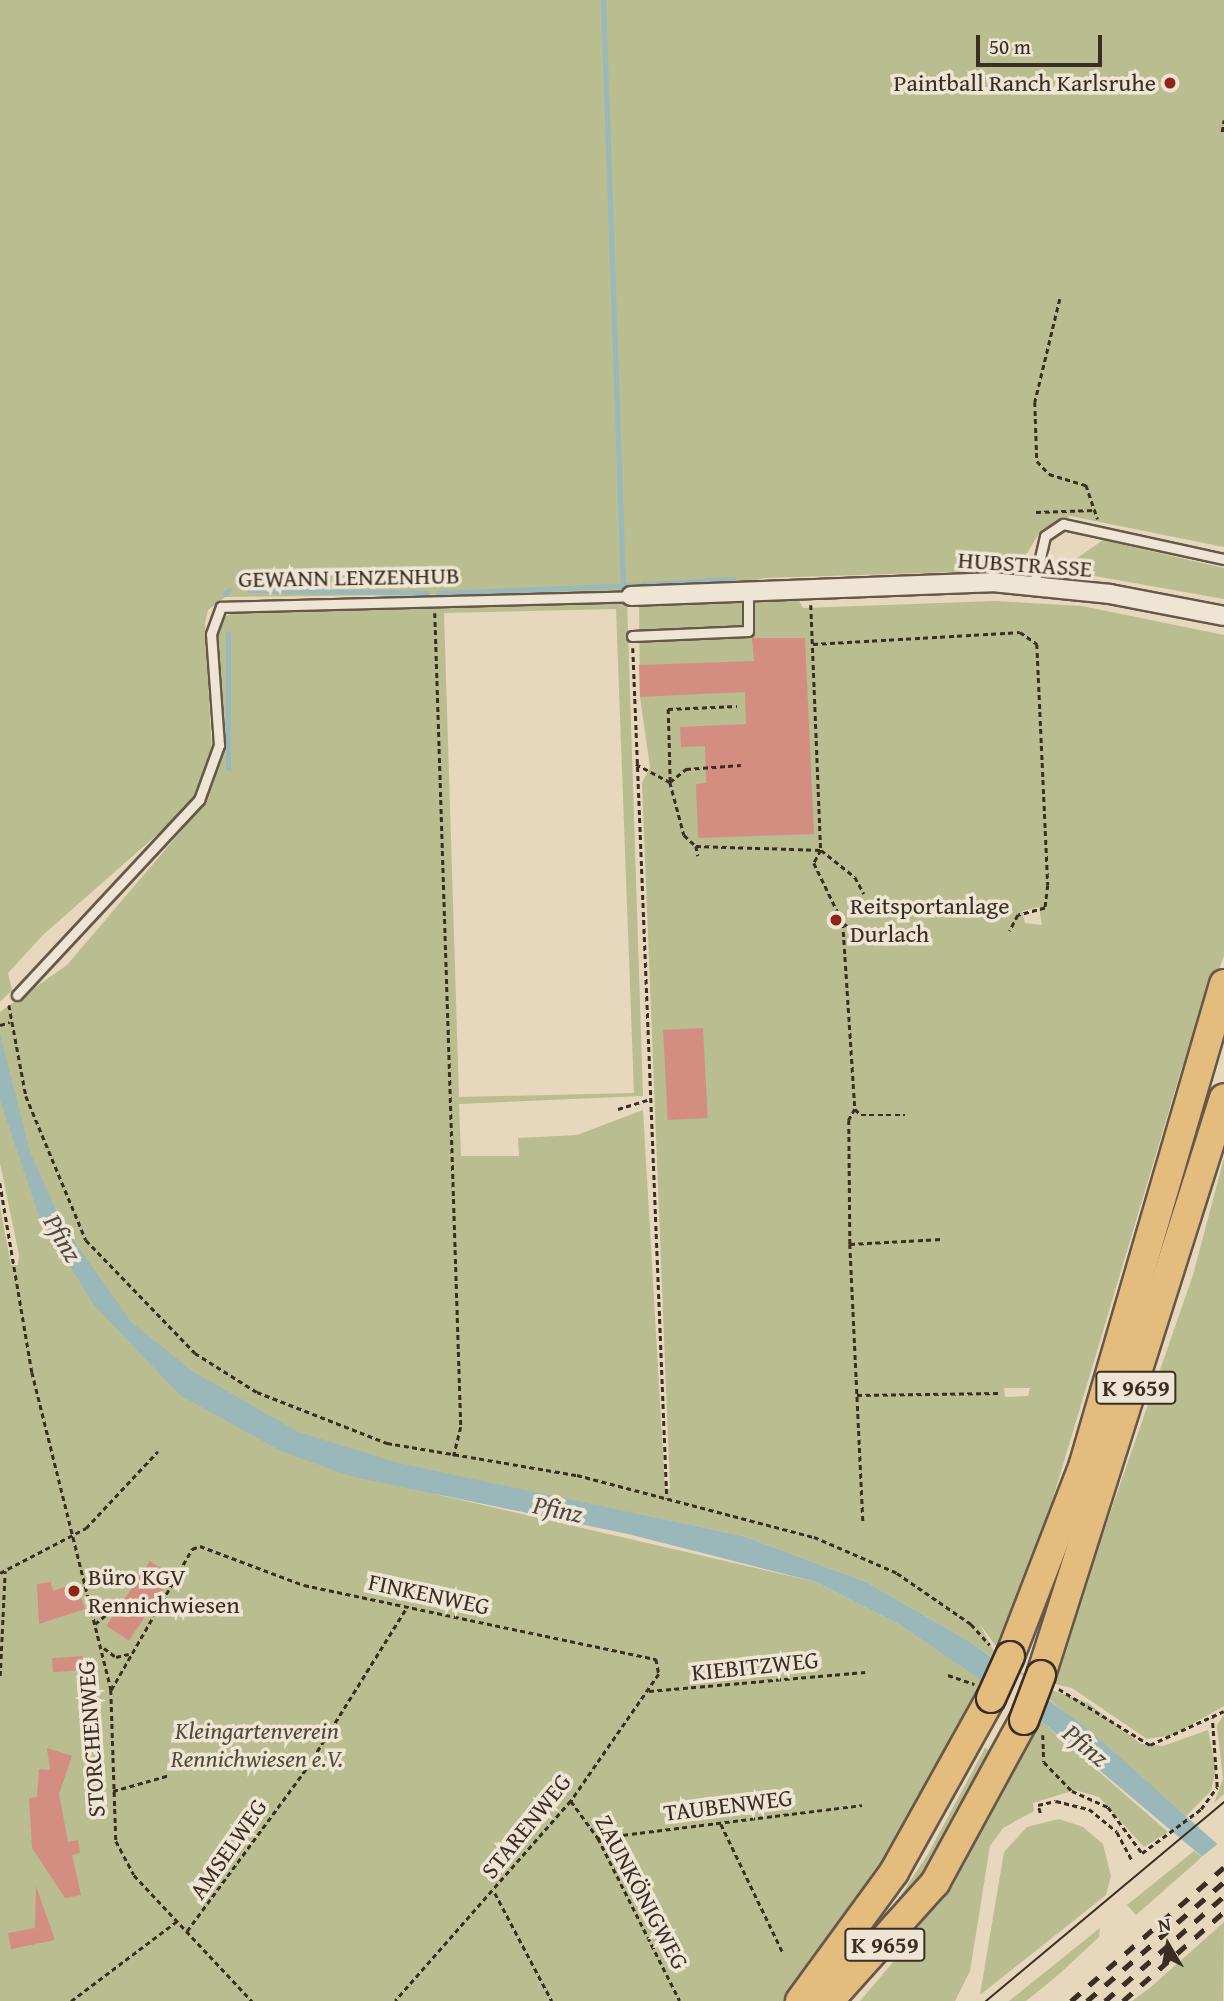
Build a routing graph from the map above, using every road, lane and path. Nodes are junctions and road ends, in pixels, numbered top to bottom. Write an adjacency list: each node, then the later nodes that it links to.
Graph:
1 (1224, 120): 2 (path)
2 (1222, 132)
3 (1060, 299): 4 (path)
4 (1095, 510): 5 (path); 6 (path)
5 (1036, 512)
6 (1096, 529): 7 (lane); 8 (lane)
7 (1224, 559)
8 (1034, 584): 9 (street, HUBSTRASSE); 13 (street, HUBSTRASSE)
9 (816, 590): 10 (street, GEWANN LENZENHUB); 15 (path)
10 (748, 593): 11 (street, GEWANN LENZENHUB); 14 (lane)
11 (631, 596): 12 (lane, GEWANN LENZENHUB)
12 (434, 602): 28 (lane, GEWANN LENZENHUB); 45 (path)
13 (1224, 616)
14 (632, 636): 17 (path)
15 (813, 644): 21 (path); 25 (path)
16 (737, 706): 19 (path)
17 (636, 764): 19 (path); 33 (path)
18 (741, 765): 19 (path)
19 (670, 782): 20 (path)
20 (696, 846): 21 (path); 22 (path)
21 (821, 850): 23 (path); 24 (path)
22 (698, 856)
23 (864, 894)
24 (843, 923): 26 (path); 35 (path)
25 (1010, 931)
26 (899, 941)
27 (1224, 984): 56 (main road, K 9659)
28 (17, 995)
29 (9, 1002): 30 (path)
30 (12, 1021): 31 (path); 45 (path)
31 (0, 1024)
32 (1224, 1098): 61 (main road, K 9659)
33 (648, 1100): 34 (path); 46 (path)
34 (618, 1109)
35 (855, 1109): 36 (path); 41 (path)
36 (878, 1115): 37 (path); 38 (path)
37 (905, 1115)
38 (878, 1120)
39 (0, 1183): 48 (path, STORCHENWEG)
40 (942, 1239): 41 (path)
41 (850, 1244): 43 (path)
42 (999, 1393): 43 (path)
43 (857, 1395): 47 (path)
44 (158, 1451): 48 (path)
45 (454, 1456): 46 (path)
46 (667, 1499): 56 (path)
47 (863, 1522)
48 (69, 1540): 49 (path); 53 (path, STORCHENWEG)
49 (5, 1571): 50 (path); 60 (path)
50 (0, 1573)
51 (118, 1605): 53 (path)
52 (407, 1607): 55 (path, FINKENWEG); 57 (path, FINKENWEG); 80 (path, AMSELWEG)
53 (95, 1624): 54 (path, STORCHENWEG)
54 (103, 1647): 55 (path); 62 (path, STORCHENWEG)
55 (131, 1653): 62 (path)
56 (1002, 1654): 64 (main road, K 9659, bridge)
57 (656, 1659): 63 (path, STARENWEG)
58 (865, 1672): 63 (path, KIEBITZWEG)
59 (948, 1675): 64 (path)
60 (0, 1676)
61 (1044, 1681): 66 (path); 67 (main road, K 9659, bridge)
62 (111, 1690): 71 (path, STORCHENWEG)
63 (649, 1691): 72 (path, STARENWEG)
64 (987, 1691): 68 (main road, K 9659)
65 (1224, 1710): 66 (path)
66 (1212, 1718): 77 (path)
67 (1033, 1723): 70 (main road, K 9659); 77 (path)
68 (972, 1737): 70 (main road); 87 (main road, K 9659)
69 (170, 1775): 71 (path)
70 (994, 1777): 88 (main road, K 9659)
71 (113, 1791): 79 (path, STORCHENWEG)
72 (571, 1801): 76 (path, ZAUNKÖNIGWEG); 78 (path, STARENWEG)
73 (862, 1805): 75 (path, TAUBENWEG)
74 (1040, 1813): 77 (path)
75 (721, 1824): 76 (path, TAUBENWEG); 81 (path)
76 (598, 1838): 86 (path, ZAUNKÖNIGWEG)
77 (1142, 1853)
78 (495, 1892): 84 (path, STARENWEG); 85 (path)
79 (177, 1921): 80 (path, STORCHENWEG); 82 (path)
80 (187, 1931): 83 (path, STORCHENWEG)
81 (783, 1953)
82 (71, 2001)
83 (252, 2001)
84 (395, 2001)
85 (552, 2001)
86 (680, 2001)
87 (800, 2001)
88 (829, 2001)

